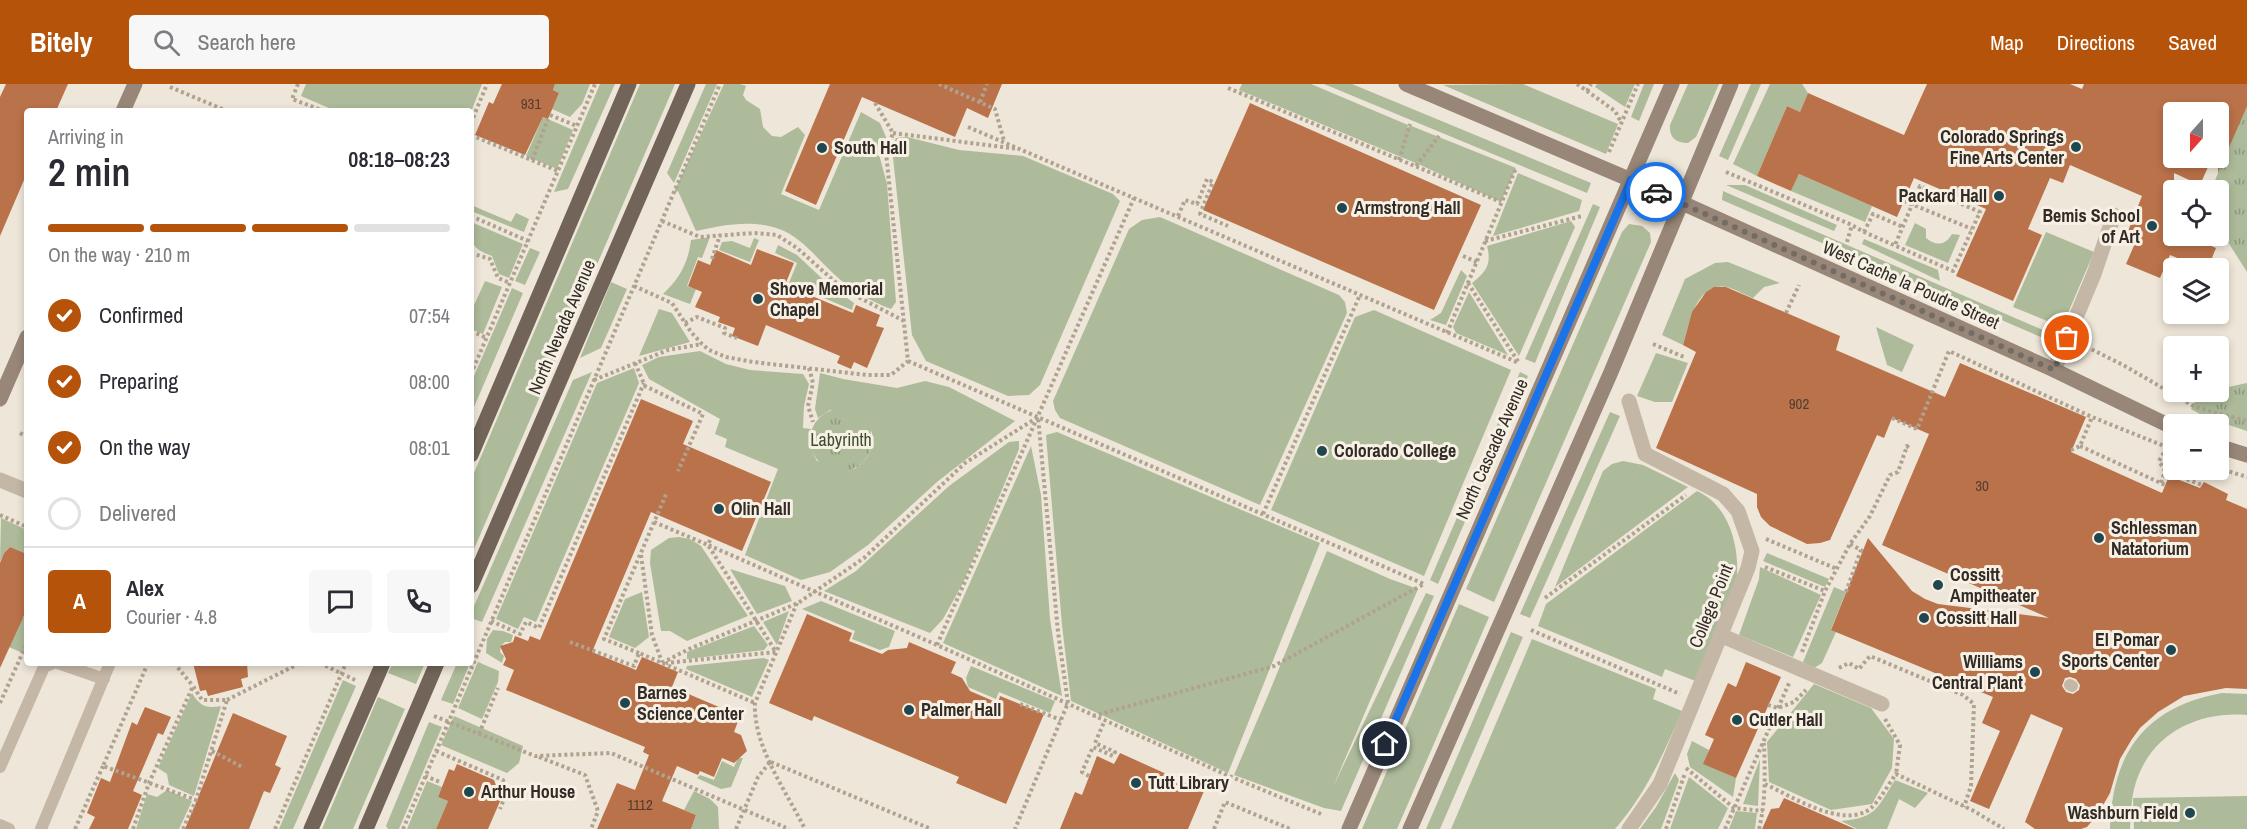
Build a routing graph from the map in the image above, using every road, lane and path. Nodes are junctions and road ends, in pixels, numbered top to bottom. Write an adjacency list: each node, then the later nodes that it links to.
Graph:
1 (135, 84): 22 (main road)
2 (298, 84): 24 (path)
3 (487, 84): 25 (path)
4 (595, 84): 28 (path)
5 (629, 84): 103 (main road, North Nevada Avenue)
6 (688, 84): 130 (main road, North Nevada Avenue)
7 (720, 84): 52 (path)
8 (939, 84): 20 (path)
9 (987, 84): 20 (path)
10 (1406, 84): 18 (main road, West Cache la Poudre Street)
11 (1577, 84): 19 (path)
12 (1591, 84): 19 (path)
13 (1638, 84): 26 (path)
14 (1672, 84): 42 (main road, North Cascade Avenue)
15 (1731, 84): 46 (main road)
16 (170, 87): 23 (path)
17 (1228, 88): 37 (path)
18 (1430, 89): 42 (main road, West Cache la Poudre Street)
19 (1587, 91): 26 (path)
20 (980, 102): 33 (path)
21 (875, 103): 30 (path)
22 (124, 108)
23 (215, 108)
24 (316, 108)
25 (474, 116)
26 (1622, 123): 35 (path)
27 (1410, 124): 37 (path)
28 (577, 126): 36 (path); 40 (path)
29 (968, 127): 33 (path)
30 (893, 133): 34 (path); 73 (path)
31 (474, 136): 36 (path)
32 (1439, 136): 38 (path)
33 (1004, 142): 34 (path)
34 (1022, 150): 43 (path)
35 (1609, 153)
36 (532, 160): 40 (path)
37 (1399, 160): 38 (path)
38 (1416, 166): 45 (path)
39 (1515, 168): 45 (path)
40 (558, 171): 59 (path)
41 (1726, 172): 53 (path)
42 (1631, 180): 46 (main road, West Cache la Poudre Street); 219 (main road, North Cascade Avenue)
43 (1134, 198): 49 (path); 93 (path)
44 (1904, 201): 47 (path)
45 (1501, 202): 60 (path)
46 (1681, 204): 88 (main road, West Cache la Poudre Street); 220 (main road)
47 (1912, 205): 55 (path); 56 (path); 56 (path)
48 (2114, 215): 79 (street)
49 (1178, 216): 54 (path); 71 (path)
50 (1582, 216): 60 (path)
51 (474, 217): 59 (path)
52 (662, 221): 58 (path); 70 (path)
53 (1852, 225): 57 (path); 61 (path)
54 (1228, 226)
55 (1903, 227): 57 (path); 62 (path)
56 (1972, 229): 62 (path)
57 (1864, 232): 62 (path)
58 (720, 235): 65 (path); 73 (path)
59 (528, 241): 67 (path)
60 (1485, 241): 66 (path)
61 (1847, 242)
62 (1895, 245)
63 (474, 254): 67 (path)
64 (1463, 256): 66 (path)
65 (712, 259)
66 (1477, 262): 68 (path)
67 (510, 283): 77 (path)
68 (1468, 283): 76 (path); 76 (path)
69 (1799, 285): 72 (path)
70 (634, 286): 74 (path); 89 (path)
71 (1360, 295): 76 (path); 120 (path)
72 (1786, 313)
73 (904, 321): 84 (path)
74 (685, 323): 78 (path); 81 (path)
75 (474, 332): 77 (path)
76 (1447, 333)
77 (487, 338): 86 (path)
78 (737, 338)
79 (2067, 338): 88 (street); 96 (path)
80 (24, 344): 91 (main road)
81 (702, 344): 85 (path); 87 (path)
82 (1653, 344): 83 (path)
83 (1684, 357)
84 (908, 361): 87 (path); 93 (path)
85 (635, 363): 89 (path); 90 (path)
86 (474, 367)
87 (809, 368): 97 (path)
88 (2054, 370): 98 (main road, West Cache la Poudre Street)
89 (593, 380): 137 (path)
90 (644, 383): 110 (path); 137 (path)
91 (0, 399)
92 (1629, 401): 124 (street, College Point)
93 (1038, 417): 120 (path); 131 (path); 141 (path); 170 (path)
94 (2092, 417): 95 (path); 101 (path); 102 (path)
95 (1892, 418)
96 (2247, 421)
97 (813, 422)
98 (2163, 423)
99 (20, 433): 100 (path)
100 (24, 435)
101 (2163, 445)
102 (2080, 446): 106 (path); 114 (path)
103 (474, 447)
104 (1910, 448): 126 (path)
105 (2229, 449): 108 (main road)
106 (2071, 450)
107 (2163, 454): 109 (path)
108 (2247, 455)
109 (2163, 468)
110 (678, 471)
111 (2229, 471): 112 (path)
112 (2247, 477)
113 (0, 480): 117 (street)
114 (2164, 480)
115 (2189, 480): 116 (path)
116 (2202, 485)
117 (24, 490)
118 (1692, 490): 134 (path)
119 (667, 492): 122 (path)
120 (1263, 514): 175 (path)
121 (0, 515): 123 (path)
122 (654, 522): 125 (path); 127 (path)
123 (24, 526)
124 (1747, 531): 129 (path); 139 (street, College Point)
125 (709, 542): 131 (path); 136 (path)
126 (1850, 544): 129 (path); 133 (path)
127 (641, 554): 144 (path); 146 (path)
128 (1761, 566): 132 (path)
129 (1837, 569): 132 (path)
130 (474, 579)
131 (815, 591): 135 (path); 141 (path)
132 (1825, 591): 158 (path)
133 (1846, 592)
134 (1545, 598)
135 (798, 603): 136 (path); 143 (path)
136 (755, 620): 143 (path); 146 (path)
137 (491, 621): 145 (path)
138 (1531, 630): 166 (path)
139 (1720, 635): 158 (street); 166 (street, College Point)
140 (570, 642): 144 (path)
141 (937, 645): 170 (path)
142 (24, 650): 168 (path)
143 (776, 652): 146 (path); 169 (path)
144 (639, 653): 146 (path)
145 (474, 661)
146 (662, 663): 169 (path)
147 (46, 666): 186 (lane)
148 (67, 666): 161 (lane)
149 (109, 666): 161 (lane)
150 (147, 666): 185 (path)
151 (176, 666): 163 (path)
152 (294, 666): 165 (path)
153 (326, 666): 159 (path)
154 (345, 666): 159 (path)
155 (382, 666): 209 (main road)
156 (436, 666): 210 (main road)
157 (472, 666): 177 (path)
158 (1796, 666): 160 (street); 173 (path)
159 (342, 674): 162 (path); 208 (path)
160 (1819, 676): 167 (street); 173 (path); 195 (path)
161 (104, 679): 204 (lane)
162 (362, 683)
163 (193, 687): 165 (path); 192 (path)
164 (498, 688): 179 (path)
165 (227, 700): 181 (path)
166 (1694, 700): 221 (street, College Point)
167 (1878, 702): 188 (path)
168 (0, 703)
169 (755, 703): 184 (path)
170 (1068, 703): 175 (path); 176 (path)
171 (1020, 704): 176 (path)
172 (1768, 705): 173 (path)
173 (1778, 708): 180 (path)
174 (434, 716): 177 (path)
175 (1093, 716): 178 (path)
176 (1061, 720): 202 (path)
177 (448, 722): 179 (path); 182 (path)
178 (1104, 722): 190 (path); 200 (path)
179 (479, 734): 183 (path)
180 (1764, 740): 193 (path); 196 (path)
181 (212, 751): 187 (path); 194 (path)
182 (436, 752): 189 (path); 197 (path)
183 (535, 756): 198 (path); 212 (path)
184 (770, 762): 198 (path); 215 (path); 216 (path)
185 (103, 766): 192 (path); 205 (path)
186 (0, 767)
187 (244, 768)
188 (1896, 774): 193 (path); 195 (path)
189 (425, 776): 191 (path); 211 (path)
190 (1089, 776)
191 (440, 782)
192 (149, 783): 194 (path); 206 (path)
193 (1765, 784): 199 (path)
194 (195, 800): 207 (path)
195 (1964, 807): 225 (path)
196 (1734, 808): 199 (path); 222 (path); 223 (path)
197 (500, 809)
198 (743, 810): 213 (path); 214 (path)
199 (1763, 811): 224 (path)
200 (1321, 814)
201 (0, 825): 203 (lane)
202 (1014, 828)
203 (9, 829)
204 (41, 829)
205 (75, 829)
206 (133, 829)
207 (183, 829)
208 (275, 829)
209 (311, 829)
210 (366, 829)
211 (403, 829)
212 (591, 829)
213 (736, 829)
214 (789, 829)
215 (805, 829)
216 (931, 829)
217 (1214, 829): 218 (path)
218 (1290, 829)
219 (1349, 829)
220 (1410, 829)
221 (1629, 829)
222 (1666, 829)
223 (1725, 829)
224 (1759, 829)
225 (2004, 829)

